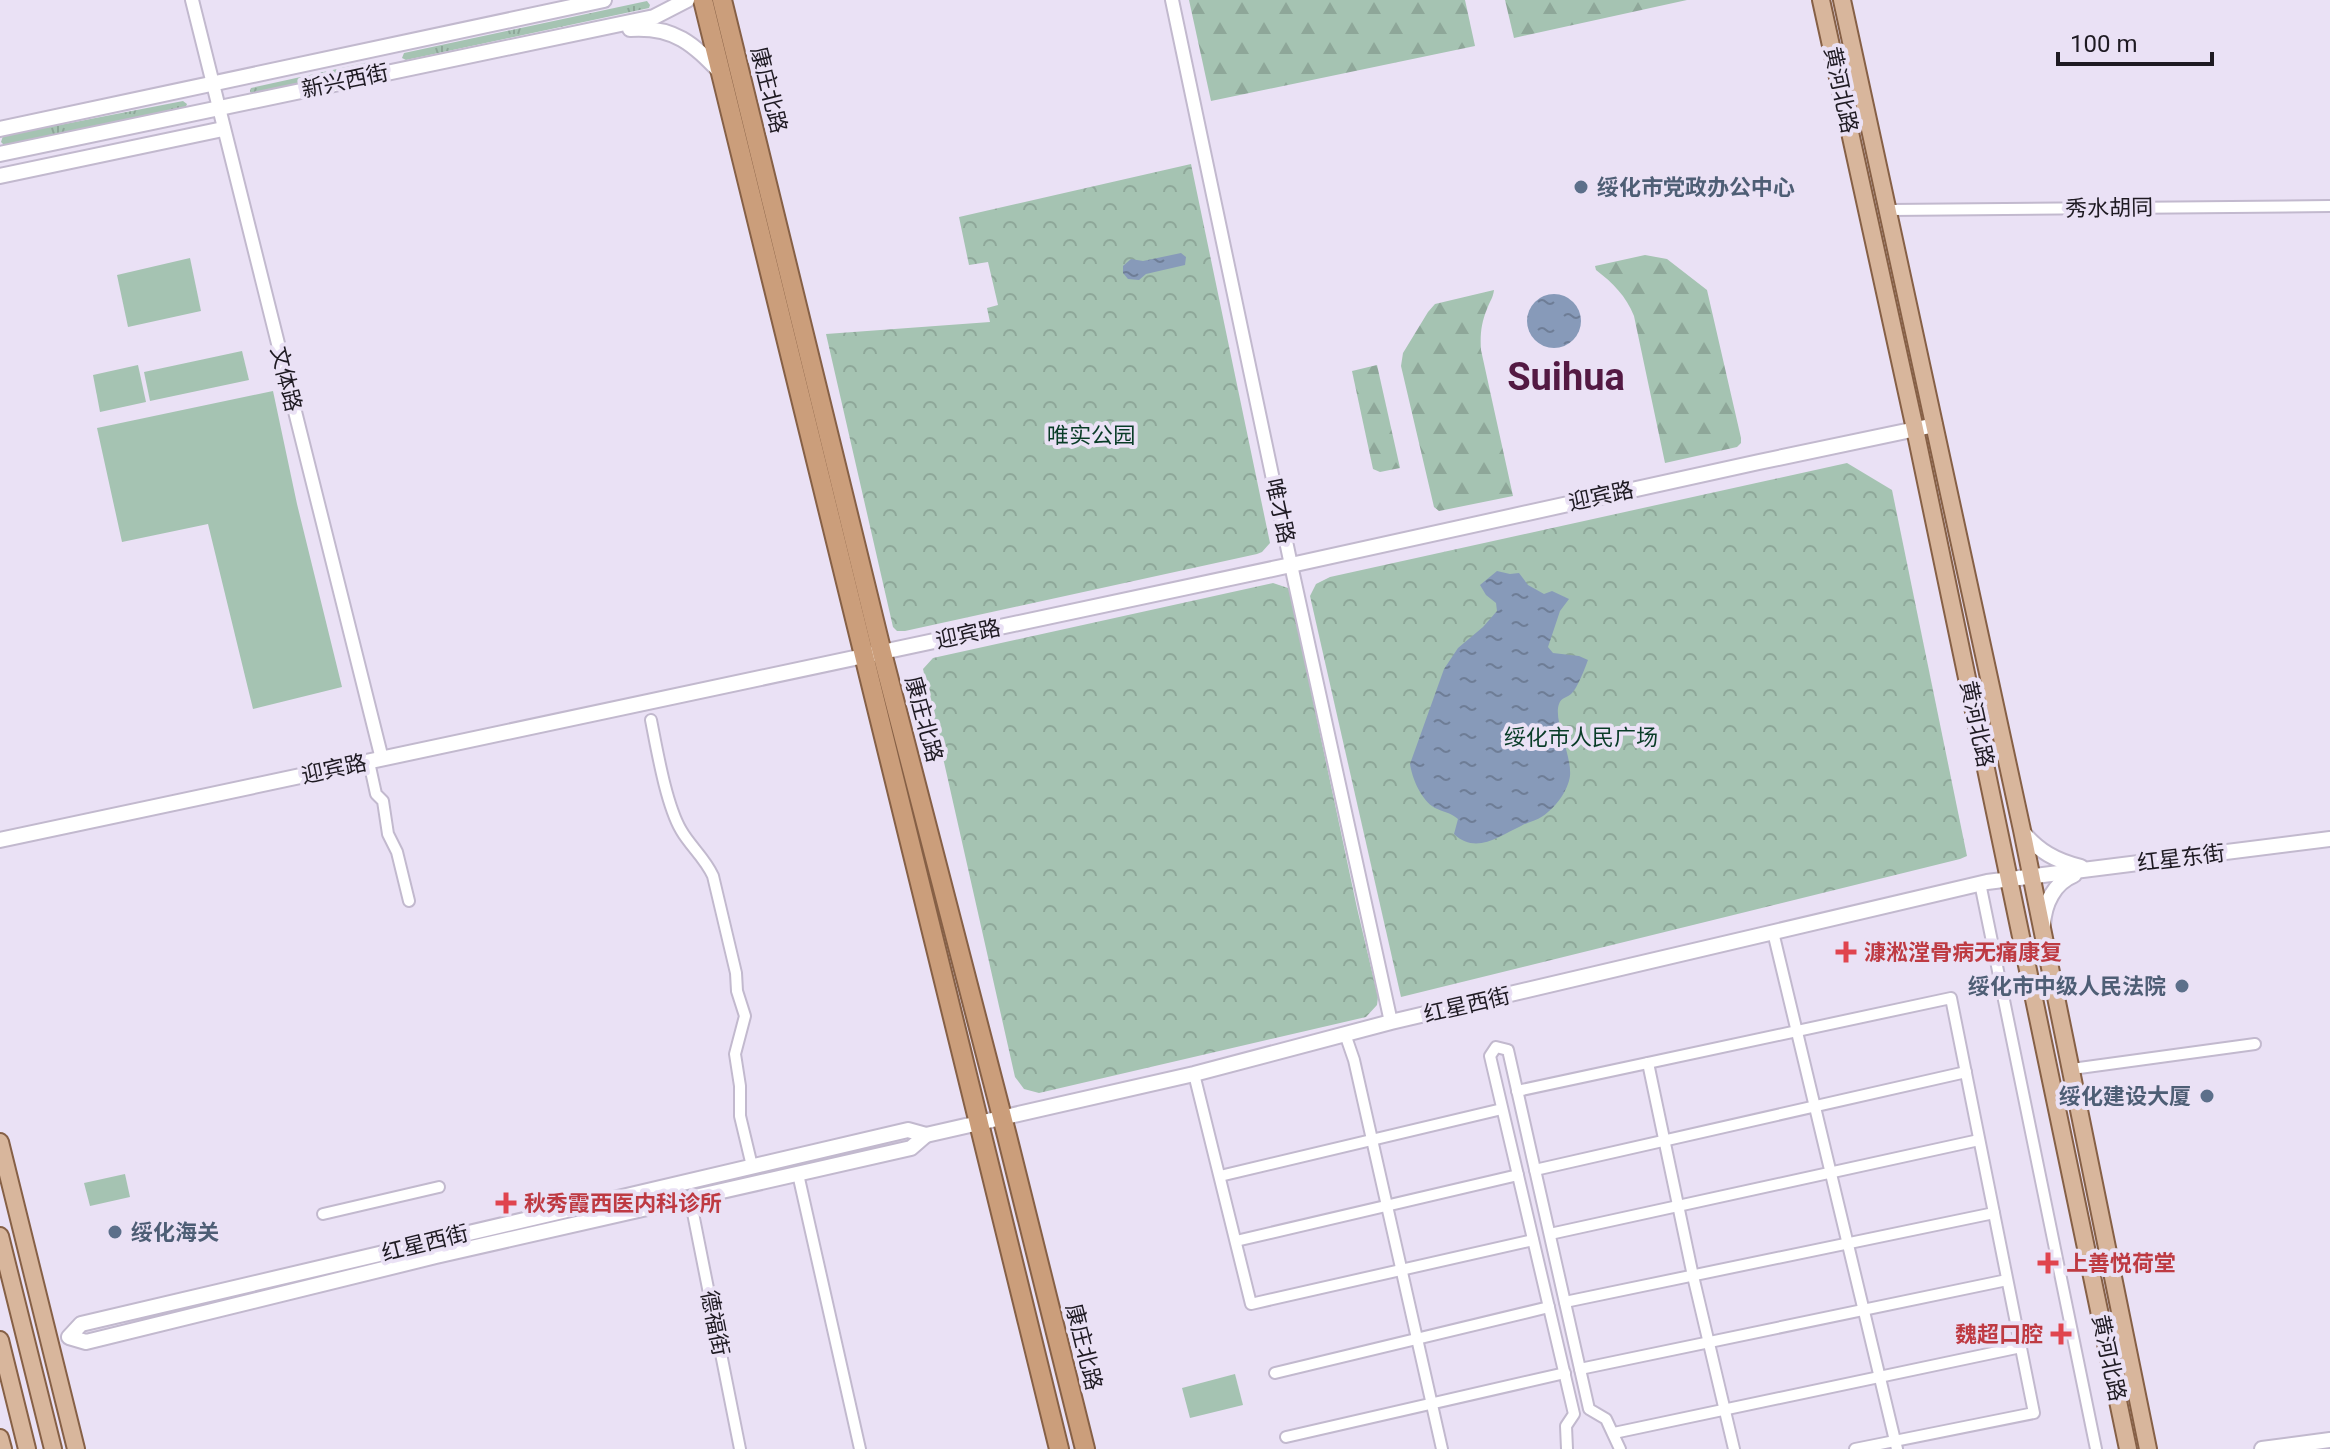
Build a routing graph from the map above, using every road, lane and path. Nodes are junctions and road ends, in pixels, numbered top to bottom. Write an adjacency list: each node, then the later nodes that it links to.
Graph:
1 (192, 0): 15 (street, 文体路)
2 (574, 0): 10 (main road)
3 (604, 0): 10 (main road, 新兴西街)
4 (687, 0): 11 (main road, 新兴西街)
5 (703, 0): 14 (highway, 康庄北路)
6 (722, 0): 26 (highway, 康庄北路)
7 (1172, 0): 25 (street, 唯才路)
8 (1821, 0): 24 (main road, 黄河北路)
9 (1842, 0): 22 (main road, 黄河北路)
10 (537, 15): 12 (main road, 新兴西街)
11 (543, 39): 13 (main road, 新兴西街); 14 (main road)
12 (388, 46): 13 (main road); 15 (main road, 新兴西街)
13 (394, 70): 16 (main road, 新兴西街)
14 (722, 74): 26 (highway, 康庄北路)
15 (212, 84): 16 (street, 文体路); 17 (main road, 新兴西街)
16 (218, 109): 18 (street, 文体路); 19 (main road, 新兴西街)
17 (0, 129)
18 (223, 129): 20 (main road); 28 (street, 文体路)
19 (0, 154)
20 (0, 176)
21 (2330, 206): 22 (street, 秀水胡同)
22 (1889, 210): 23 (main road, 黄河北路)
23 (1935, 425): 24 (main road, 迎宾路); 29 (main road, 黄河北路)
24 (1915, 429): 25 (main road, 迎宾路); 34 (main road, 黄河北路)
25 (1291, 565): 26 (main road, 迎宾路); 39 (street, 唯才路)
26 (873, 654): 28 (main road, 迎宾路); 50 (highway, 康庄北路); 51 (highway, 康庄北路)
27 (651, 720): 57 (street)
28 (375, 760): 31 (main road, 迎宾路); 36 (street)
29 (2022, 830): 32 (main road); 33 (main road, 黄河北路)
30 (2330, 839): 32 (main road, 红星东街)
31 (0, 840)
32 (2093, 868): 33 (main road, 红星东街); 38 (main road)
33 (2031, 877): 34 (main road, 红星东街); 38 (main road, 黄河北路)
34 (2009, 879): 35 (main road, 红星西街); 116 (main road, 黄河北路)
35 (1980, 883): 37 (main road, 红星西街); 115 (street)
36 (409, 901)
37 (1773, 932): 39 (main road, 红星西街); 40 (street)
38 (2042, 932): 44 (main road, 黄河北路)
39 (1391, 1022): 41 (main road, 红星西街)
40 (1797, 1031): 43 (street); 45 (street); 48 (street)
41 (1345, 1034): 46 (main road, 红星西街); 53 (street)
42 (2255, 1044): 44 (street)
43 (1648, 1063): 47 (street); 55 (street)
44 (2072, 1069): 117 (main road, 黄河北路)
45 (1966, 1072): 48 (street); 54 (street)
46 (1194, 1074): 50 (main road, 红星西街); 62 (street)
47 (1517, 1091): 49 (street); 58 (street)
48 (1815, 1107): 55 (street); 59 (street)
49 (1502, 1109): 53 (street); 61 (street)
50 (1003, 1119): 51 (main road, 红星西街); 109 (highway, 康庄北路)
51 (980, 1124): 52 (main road, 红星西街); 108 (highway, 康庄北路)
52 (926, 1135): 57 (main road, 红星西街); 60 (main road, 红星西街)
53 (1372, 1140): 62 (street); 66 (street)
54 (1979, 1140): 59 (street); 68 (street)
55 (1664, 1141): 58 (street); 67 (street)
56 (0, 1142): 86 (main road)
57 (752, 1166): 63 (main road, 红星西街)
58 (1535, 1170): 70 (street)
59 (1831, 1173): 67 (street); 74 (street)
60 (798, 1174): 65 (main road, 红星西街); 107 (street)
61 (1518, 1175): 66 (street); 72 (street)
62 (1220, 1176): 73 (street)
63 (686, 1181): 65 (main road); 75 (main road, 红星西街)
64 (439, 1187): 69 (street)
65 (690, 1198): 75 (main road, 红星西街); 106 (street, 德福街)
66 (1386, 1206): 73 (street); 76 (street)
67 (1679, 1207): 70 (street); 77 (street)
68 (1994, 1213): 74 (street); 78 (street)
69 (323, 1214)
70 (1550, 1234): 80 (street)
71 (0, 1236): 89 (main road)
72 (1533, 1240): 76 (street); 81 (street)
73 (1236, 1241): 76 (street)
74 (1848, 1243): 77 (street); 82 (street)
75 (446, 1246): 79 (main road, 红星西街); 83 (main road, 红星西街)
76 (1401, 1269): 85 (street)
77 (1693, 1276): 80 (street); 87 (street)
78 (2007, 1280): 82 (street); 90 (street)
79 (197, 1298): 83 (main road); 84 (main road, 红星西街)
80 (1565, 1302): 91 (street)
81 (1549, 1307): 85 (street); 93 (street)
82 (1864, 1310): 87 (street); 94 (street)
83 (202, 1315): 84 (main road, 红星西街)
84 (69, 1337): 86 (main road, 红星西街)
85 (1417, 1339): 92 (street); 95 (street)
86 (49, 1342): 89 (main road, 红星西街); 105 (main road)
87 (1709, 1343): 91 (street); 96 (street)
88 (1, 1346): 103 (main road)
89 (28, 1347): 104 (main road)
90 (2021, 1347): 94 (street); 101 (street)
91 (1580, 1369): 97 (street)
92 (1275, 1373)
93 (1565, 1373): 95 (street); 111 (street)
94 (1880, 1378): 96 (street); 101 (street)
95 (1432, 1404): 98 (street); 110 (street)
96 (1725, 1411): 97 (street); 113 (street)
97 (1614, 1433): 112 (street)
98 (1286, 1437)
99 (0, 1438): 102 (main road)
100 (2330, 1440): 118 (main road)
101 (1896, 1445): 114 (street)
102 (3, 1449)
103 (27, 1449)
104 (53, 1449)
105 (76, 1449)
106 (740, 1449)
107 (860, 1449)
108 (1059, 1449)
109 (1085, 1449)
110 (1442, 1449)
111 (1566, 1449)
112 (1620, 1449)
113 (1734, 1449)
114 (1855, 1449)
115 (2096, 1449)
116 (2128, 1449)
117 (2148, 1449)
118 (2262, 1449)

